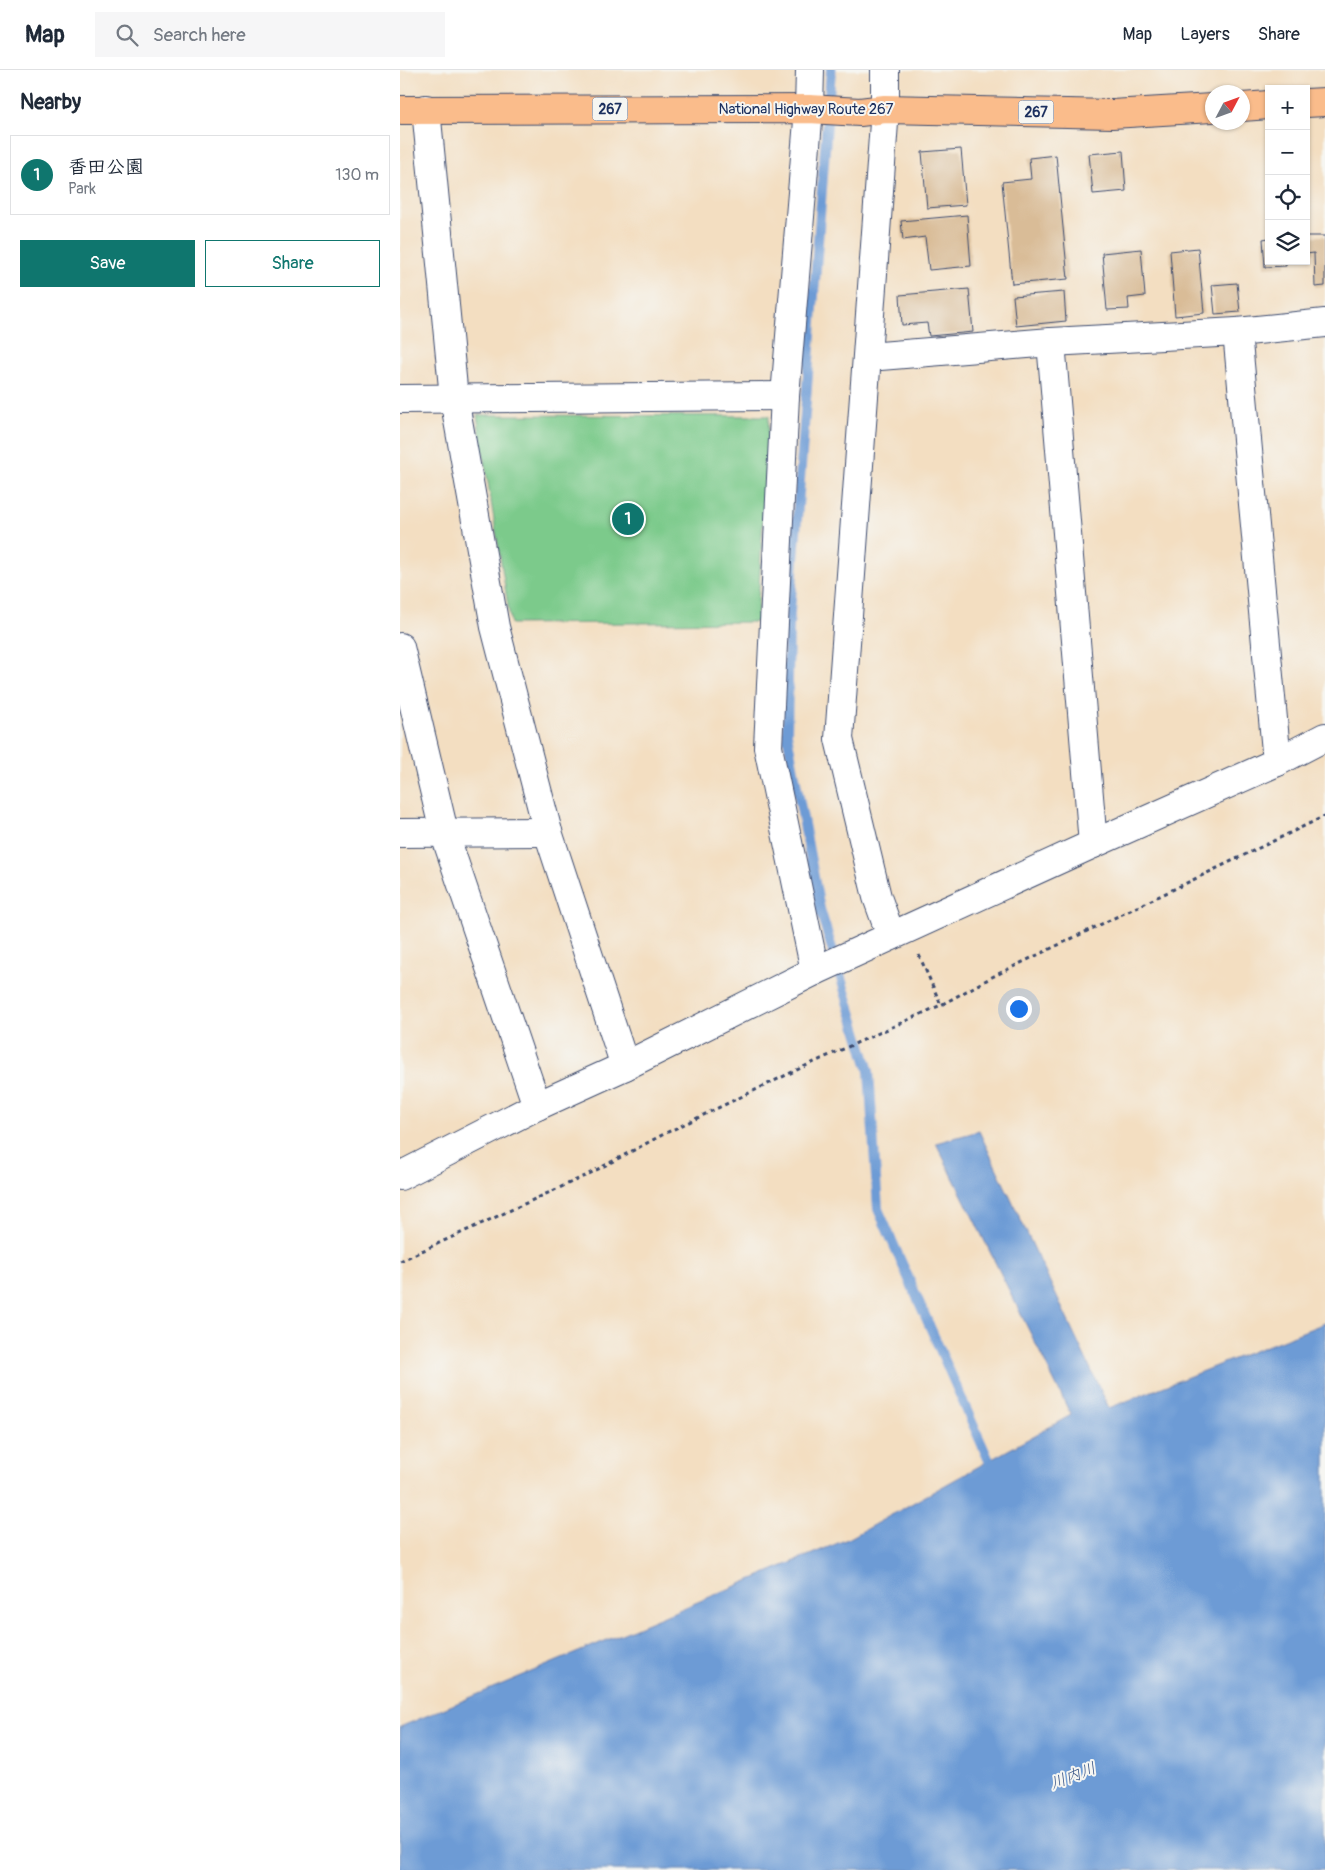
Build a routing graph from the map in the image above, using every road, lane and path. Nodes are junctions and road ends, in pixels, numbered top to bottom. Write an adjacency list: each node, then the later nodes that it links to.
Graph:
1 (810, 70): 9 (street)
2 (885, 70): 10 (street)
3 (1325, 102): 4 (highway)
4 (1310, 103)
5 (1265, 105): 6 (highway)
6 (1250, 106)
7 (1205, 108): 10 (highway, National Highway Route 267 / 267)
8 (413, 109): 9 (highway, National Highway Route 267 / 267); 16 (street)
9 (814, 110): 10 (highway, National Highway Route 267 / 267); 15 (street)
10 (872, 110): 14 (street)
11 (1325, 323): 12 (street)
12 (1237, 332): 13 (street); 20 (street)
13 (1051, 342): 14 (street); 25 (street)
14 (868, 357): 26 (street)
15 (786, 396): 16 (street); 27 (street)
16 (454, 398): 17 (street); 23 (street)
17 (400, 399)
18 (400, 647): 22 (street)
19 (1325, 737): 20 (street)
20 (1277, 762): 25 (street)
21 (1325, 816): 28 (path)
22 (444, 832): 23 (street); 24 (street); 30 (street)
23 (548, 832): 29 (street)
24 (400, 833)
25 (1093, 844): 26 (street)
26 (899, 933): 27 (street); 28 (path)
27 (815, 972): 29 (street)
28 (940, 1005): 32 (path)
29 (625, 1066): 30 (street)
30 (537, 1106): 31 (street)
31 (400, 1176)
32 (400, 1261)

